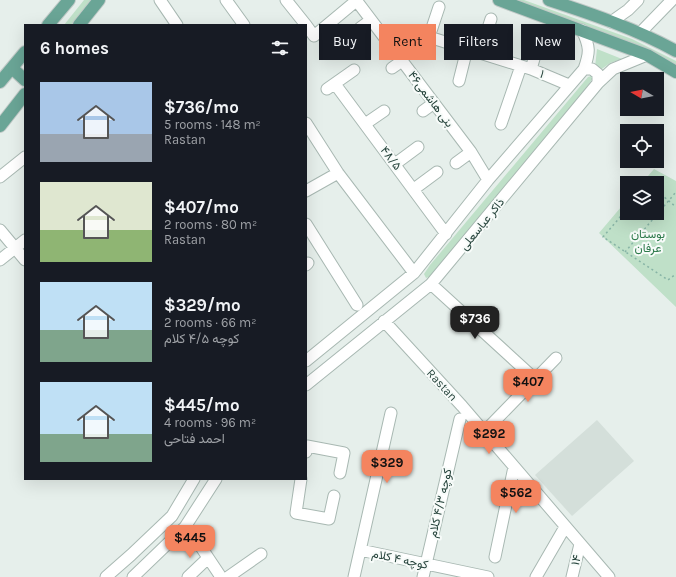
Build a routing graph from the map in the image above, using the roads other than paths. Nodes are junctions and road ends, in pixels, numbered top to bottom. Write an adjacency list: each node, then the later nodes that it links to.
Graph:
1 (68, 0): 15 (main road)
2 (99, 0): 16 (main road)
3 (160, 0): 17 (street)
4 (226, 0): 18 (street)
5 (286, 0): 19 (street)
6 (499, 0): 23 (main road)
7 (549, 0): 14 (main road)
8 (638, 0): 14 (street)
9 (672, 0): 24 (street)
10 (356, 1): 13 (street, بنی هاشمی۴۶); 22 (street)
11 (439, 7): 25 (street, ۱)
12 (491, 19): 21 (street)
13 (371, 20): 20 (street); 32 (street, بنی هاشمی۴۶)
14 (611, 22): 24 (main road)
15 (49, 24)
16 (80, 24)
17 (176, 24)
18 (243, 24)
19 (305, 24)
20 (366, 24)
21 (489, 24)
22 (307, 26)
23 (582, 30): 28 (main road); 37 (street)
24 (640, 33): 26 (main road)
25 (444, 42)
26 (676, 51)
27 (24, 53): 33 (main road)
28 (647, 55): 38 (main road); 42 (street, ذاکر عباسعلی)
29 (465, 60): 40 (street)
30 (501, 60): 35 (street, ۱)
31 (530, 60): 35 (street)
32 (402, 61): 34 (street); 45 (street, بنی هاشمی۴۶)
33 (12, 68): 39 (main road); 41 (main road)
34 (392, 68)
35 (526, 68): 43 (street, ۱); 49 (street)
36 (354, 70): 48 (street, ۴۸/۵)
37 (584, 70): 42 (street); 43 (street, ذاکر عباسعلی)
38 (676, 72)
39 (24, 79)
40 (460, 81)
41 (0, 82)
42 (598, 83): 71 (street, ذاکر عباسعلی)
43 (569, 85): 60 (street, ذاکر عباسعلی)
44 (24, 95): 51 (main road)
45 (434, 103): 46 (street); 53 (street, بنی هاشمی۴۶)
46 (423, 110)
47 (384, 111): 48 (street)
48 (365, 124): 56 (street, ۴۸/۵)
49 (501, 124)
50 (307, 125): 58 (street)
51 (0, 126)
52 (418, 147): 56 (street)
53 (471, 152): 55 (street); 60 (street, بنی هاشمی۴۶)
54 (24, 158): 59 (street)
55 (456, 163)
56 (395, 164): 62 (street, ۴۸/۵)
57 (436, 172): 62 (street)
58 (338, 173): 61 (street); 70 (street)
59 (0, 177)
60 (488, 180): 65 (street, ذاکر عباسعلی)
61 (307, 190)
62 (414, 190): 65 (street, ۴۸/۵)
63 (307, 226): 72 (street)
64 (0, 230): 67 (street)
65 (446, 234): 70 (street, ذاکر عباسعلی)
66 (24, 241): 67 (street)
67 (15, 248): 68 (street); 69 (street)
68 (24, 259)
69 (0, 260)
70 (414, 273): 75 (street, ذاکر عباسعلی)
71 (431, 284): 73 (street, ذاکر عباسعلی); 78 (street)
72 (357, 305)
73 (384, 321): 77 (street, ذاکر عباسعلی); 82 (street, Rastan)
74 (556, 358): 78 (street)
75 (307, 361)
76 (307, 363): 77 (street)
77 (317, 376): 79 (street, ذاکر عباسعلی)
78 (535, 379): 82 (street)
79 (307, 384)
80 (391, 413): 93 (street)
81 (460, 419): 97 (street, کوچه ۴/۳ کلام)
82 (484, 432): 84 (street, Rastan)
83 (307, 446): 85 (street)
84 (514, 467): 90 (street, Rastan); 95 (street)
85 (340, 473)
86 (193, 480): 100 (street)
87 (215, 480): 101 (street)
88 (301, 480): 89 (street)
89 (334, 496)
90 (566, 527): 92 (street, Rastan); 108 (street)
91 (193, 535): 96 (street)
92 (580, 544): 99 (street, Rastan); 109 (street, ۱۴)
93 (360, 550): 97 (street, کوچه ۴ کلام); 105 (street)
94 (261, 554): 104 (street)
95 (495, 557)
96 (208, 558): 102 (street); 103 (street)
97 (426, 564): 98 (street, کوچه ۴ کلام); 106 (street, کوچه ۴/۳ کلام)
98 (465, 575): 107 (street, کوچه ۴ کلام)
99 (607, 576)
100 (106, 577)
101 (133, 577)
102 (188, 577)
103 (221, 577)
104 (228, 577)
105 (354, 577)
106 (423, 577)
107 (488, 577)
108 (536, 577)
109 (572, 577)

